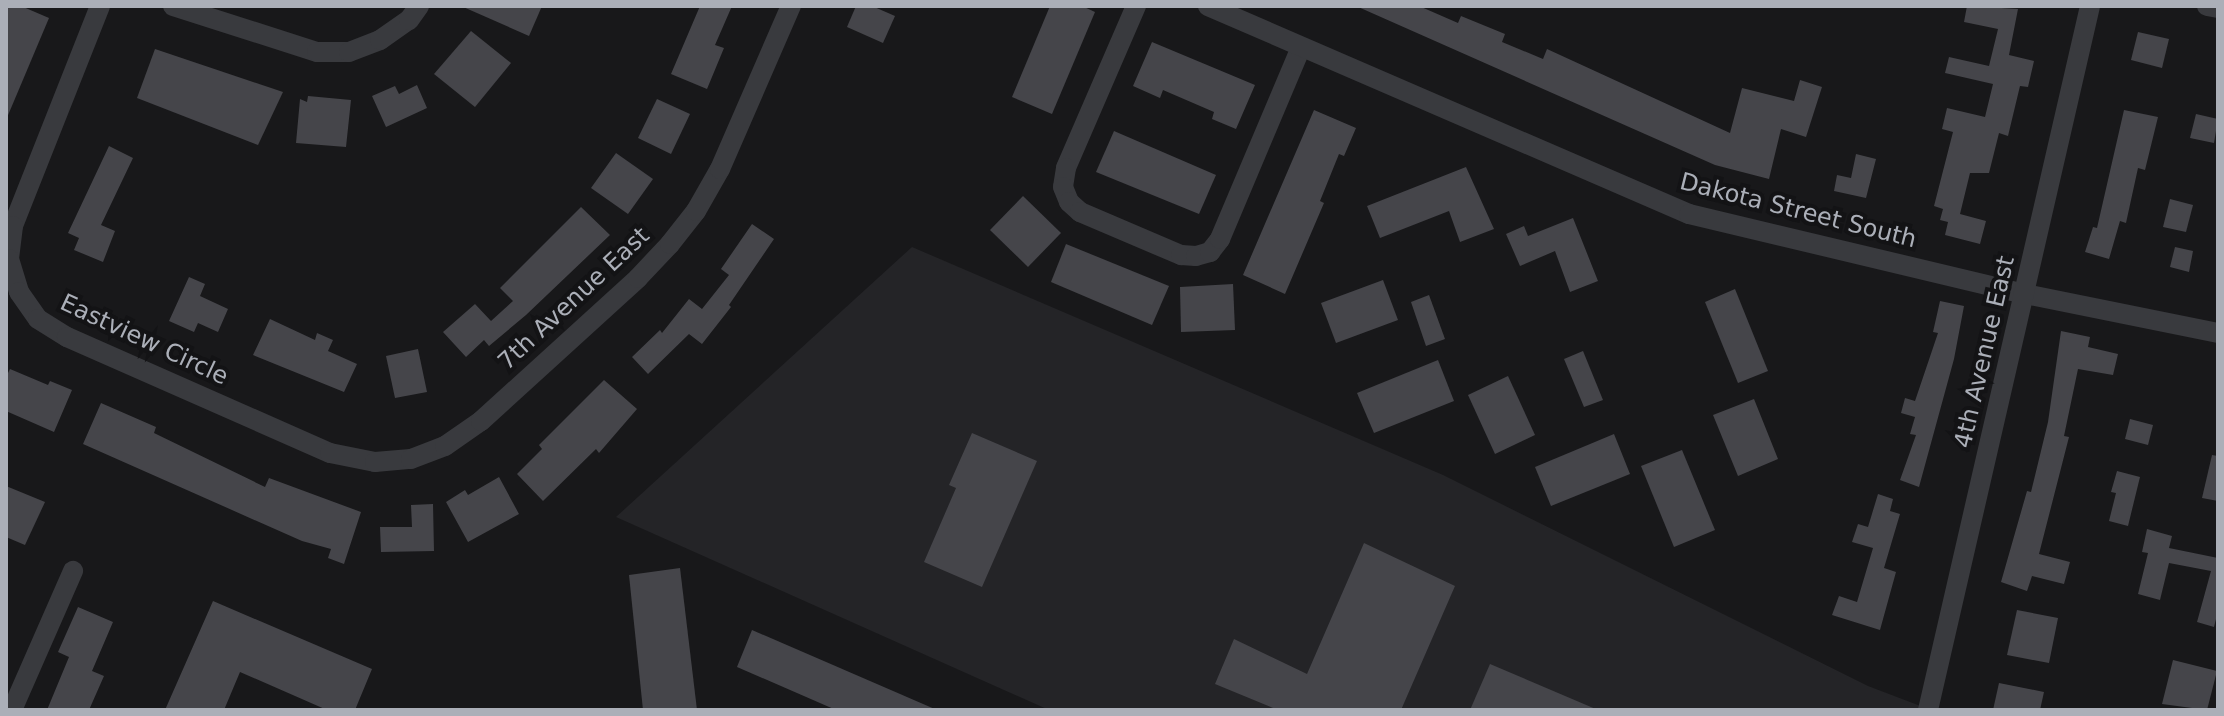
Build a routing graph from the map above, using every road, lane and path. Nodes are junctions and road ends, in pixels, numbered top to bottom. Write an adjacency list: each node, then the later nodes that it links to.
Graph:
1 (100, 6): 13 (street, Eastview Circle)
2 (173, 6): 3 (street)
3 (419, 6)
4 (791, 6): 13 (street, 7th Avenue East)
5 (1136, 6): 10 (street)
6 (1208, 6): 10 (street, Dakota Street South)
7 (2090, 6): 11 (street, 4th Avenue East)
8 (2207, 6): 9 (street)
9 (2218, 8)
10 (1301, 47): 11 (street, Dakota Street South)
11 (2025, 294): 12 (street, Dakota Street South); 16 (street, 4th Avenue East)
12 (2218, 333)
13 (411, 459)
14 (73, 571): 15 (street)
15 (12, 710)
16 (1928, 710)

